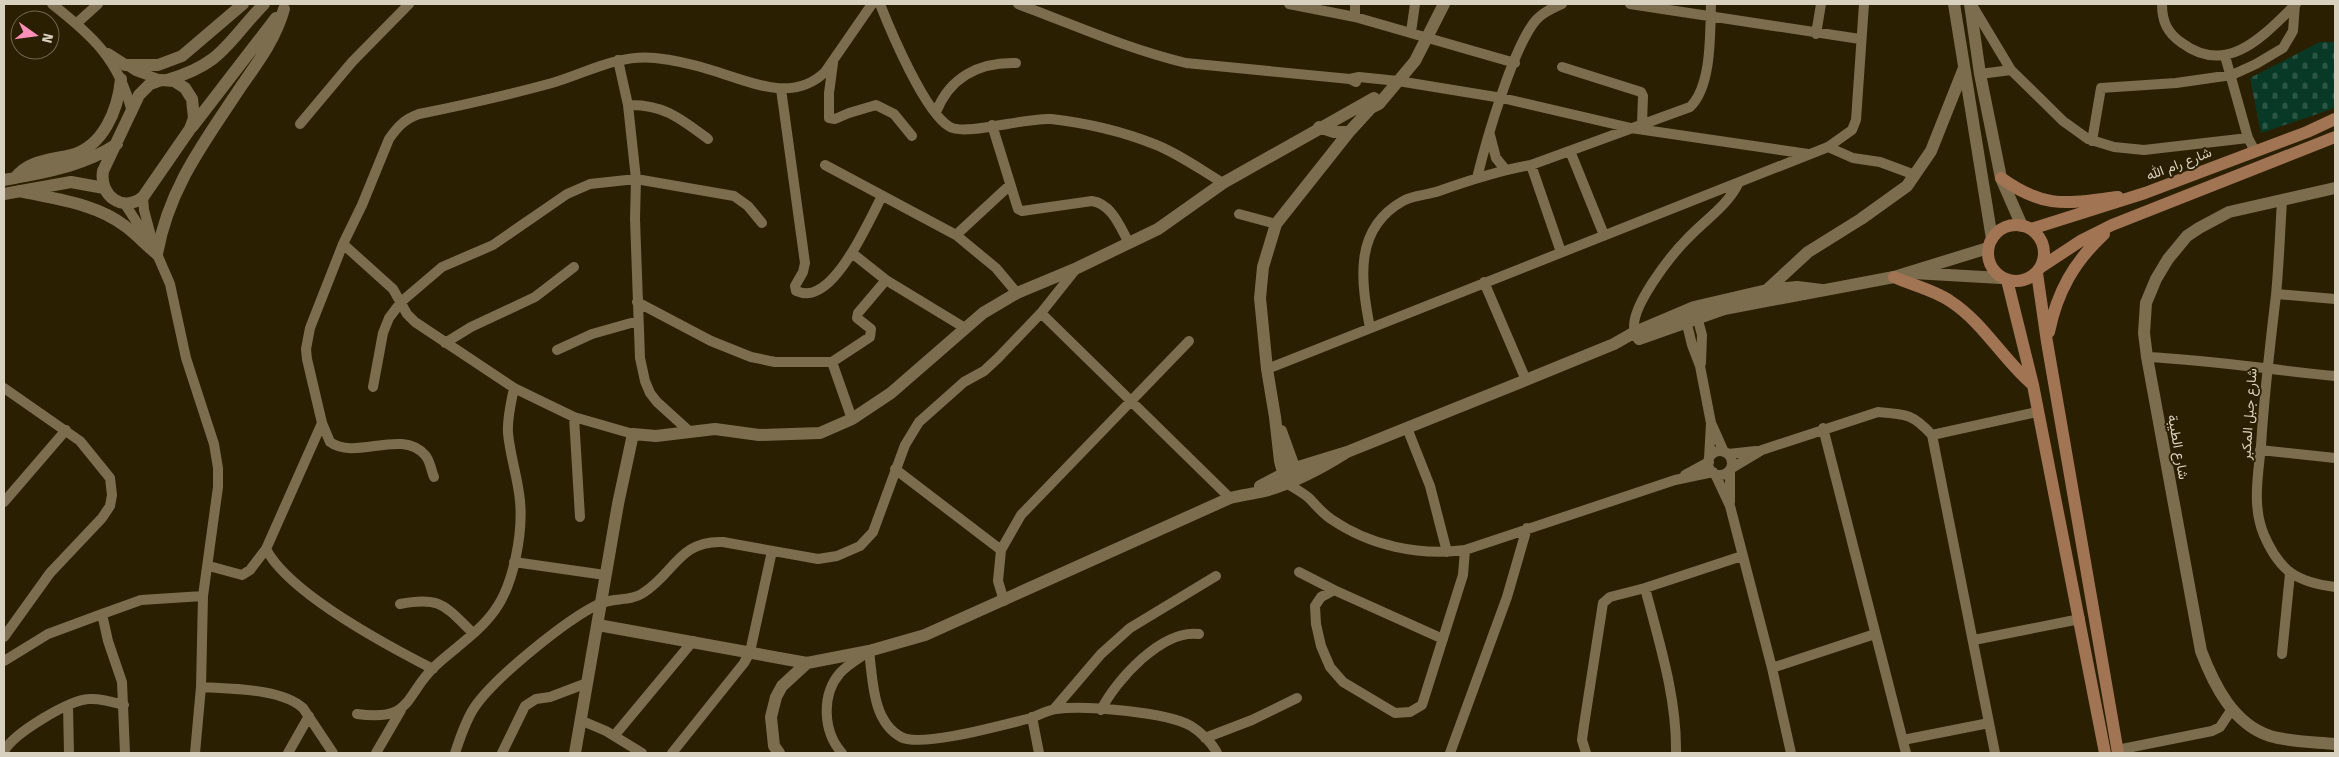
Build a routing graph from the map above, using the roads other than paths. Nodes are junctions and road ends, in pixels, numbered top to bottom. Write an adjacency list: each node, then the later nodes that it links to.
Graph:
1 (52, 4): 25 (street)
2 (98, 4): 25 (street)
3 (243, 4): 36 (street)
4 (264, 4): 43 (street)
5 (409, 4): 53 (street)
6 (872, 4): 33 (street)
7 (880, 4): 50 (street)
8 (1018, 4): 44 (street)
9 (1289, 4): 23 (street)
10 (1356, 4): 23 (street)
11 (1415, 4): 26 (street)
12 (1444, 4): 28 (street)
13 (1562, 4): 35 (street)
14 (1630, 4): 24 (street)
15 (1711, 4): 24 (street)
16 (1822, 4): 27 (street)
17 (1864, 4): 29 (street)
18 (1954, 4): 38 (street)
19 (1970, 4): 39 (street); 40 (street)
20 (2162, 4): 31 (street)
21 (2296, 4): 31 (street); 41 (street)
22 (286, 6): 58 (street); 103 (street)
23 (1355, 17): 26 (street)
24 (1711, 18): 27 (street); 54 (street)
25 (77, 24): 30 (street)
26 (1411, 32): 28 (street)
27 (1816, 34): 29 (street)
28 (1428, 38): 35 (street); 44 (street)
29 (1860, 39): 67 (street)
30 (104, 50): 36 (street); 42 (street)
31 (2225, 56): 41 (street)
32 (618, 60): 45 (street); 48 (street); 100 (street)
33 (833, 62): 45 (street); 61 (street)
34 (1016, 63): 50 (street)
35 (1515, 63): 46 (street)
36 (125, 65): 43 (street)
37 (1562, 67): 54 (street)
38 (1964, 68): 74 (street); 99 (street)
39 (2011, 70): 40 (street); 65 (street)
40 (1980, 74): 76 (street)
41 (2232, 75): 63 (street); 65 (street)
42 (121, 79): 49 (street); 77 (street)
43 (164, 80): 49 (street); 58 (street)
44 (1395, 83): 46 (street); 47 (street)
45 (781, 89): 102 (street)
46 (1502, 98): 57 (street); 60 (street)
47 (1372, 103): 51 (street); 59 (street)
48 (628, 105): 64 (street); 78 (street)
49 (132, 112): 66 (street)
50 (936, 112): 55 (street)
51 (1337, 117): 56 (street); 59 (street)
52 (2335, 119): 69 (main road, شارع رام الله)
53 (300, 124)
54 (1642, 124): 57 (street)
55 (992, 125): 79 (street); 81 (street)
56 (1320, 128): 59 (street); 79 (street)
57 (1631, 128): 68 (street); 70 (street)
58 (190, 129): 88 (street)
59 (1351, 129): 93 (street)
60 (1490, 135): 73 (street); 75 (street)
61 (912, 136)
62 (2335, 137): 94 (main road)
63 (2248, 138): 65 (street); 69 (street)
64 (708, 139)
65 (2092, 141)
66 (117, 144): 77 (street); 82 (street)
67 (1828, 147): 70 (street); 74 (street)
68 (1570, 151): 72 (street); 97 (street)
69 (2255, 151): 85 (main road, شارع رام الله)
70 (1809, 155): 80 (street)
71 (825, 165): 87 (street)
72 (1532, 165): 73 (street); 101 (street)
73 (1505, 169): 75 (street)
74 (1915, 174): 112 (street)
75 (1477, 178): 123 (street)
76 (2001, 178): 85 (main road); 95 (street)
77 (9, 179)
78 (636, 179): 92 (street); 117 (street); 118 (street)
79 (1223, 183): 98 (street)
80 (1738, 184): 97 (street); 124 (street)
81 (1010, 185): 96 (street); 98 (street)
82 (104, 188): 84 (street); 90 (street)
83 (2335, 188): 89 (street, شارع الطيبة)
84 (19, 191): 86 (street); 103 (street)
85 (2145, 193): 95 (main road, شارع رام الله)
86 (4, 194)
87 (882, 196): 96 (street); 102 (street)
88 (143, 197): 90 (street); 103 (street)
89 (2282, 201): 115 (street, شارع جبل المكبر); 130 (street, شارع الطيبة)
90 (125, 204): 103 (street)
91 (1239, 214): 93 (street)
92 (762, 222)
93 (1276, 224): 132 (street)
94 (2112, 225): 106 (main road); 126 (main road)
95 (2027, 227): 99 (main road); 106 (main road)
96 (956, 235): 114 (street)
97 (1604, 235): 101 (street)
98 (1129, 243): 105 (street)
99 (1990, 243): 107 (street); 109 (main road)
100 (343, 244): 117 (street); 144 (street)
101 (1560, 252): 111 (street)
102 (852, 253): 110 (street)
103 (157, 254): 175 (street)
104 (574, 267): 127 (street)
105 (1076, 268): 114 (street); 119 (street)
106 (2039, 270): 109 (main road); 126 (main road)
107 (1910, 272): 108 (street); 109 (street)
108 (1894, 277): 113 (street); 136 (main road)
109 (2004, 279): 136 (main road)
110 (886, 280): 122 (street); 131 (street)
111 (1484, 282): 123 (street); 135 (street)
112 (1768, 290): 113 (street); 120 (street)
113 (1822, 290): 120 (street)
114 (1017, 293): 122 (street)
115 (2276, 294): 116 (street); 133 (street, شارع جبل المكبر)
116 (2335, 299)
117 (401, 302): 127 (street); 137 (street)
118 (637, 302): 121 (street); 131 (street)
119 (1041, 313): 140 (street); 157 (street)
120 (1691, 315): 124 (street); 128 (street); 145 (street)
121 (638, 321): 129 (street); 149 (street)
122 (965, 328): 143 (street)
123 (1370, 328): 132 (street)
124 (1635, 332): 128 (street)
125 (1189, 341): 140 (street)
126 (2047, 342): 223 (main road)
127 (445, 343): 139 (street)
128 (1614, 344): 135 (street)
129 (557, 350)
130 (2147, 357): 133 (street); 210 (street, شارع الطيبة)
131 (832, 362): 143 (street)
132 (1267, 369): 161 (street)
133 (2266, 369): 134 (street); 153 (street, شارع جبل المكبر)
134 (2335, 376)
135 (1526, 380): 146 (street)
136 (2033, 385): 141 (main road)
137 (373, 387)
138 (4, 388): 148 (street)
139 (514, 388): 142 (street); 174 (street)
140 (1130, 401): 163 (street); 169 (street)
141 (2037, 412): 151 (street); 188 (main road)
142 (574, 416): 150 (street); 166 (street)
143 (852, 419): 149 (street)
144 (322, 423): 160 (street); 168 (street)
145 (1711, 423): 154 (street); 156 (street)
146 (1407, 428): 161 (street); 172 (street)
147 (1823, 428): 151 (street); 152 (street); 192 (street)
148 (66, 430): 164 (street); 193 (street)
149 (689, 431): 150 (street)
150 (633, 434): 178 (street)
151 (1932, 434): 195 (street)
152 (1762, 450): 154 (street); 158 (street)
153 (2260, 450): 155 (street); 177 (street, شارع جبل المكبر)
154 (1726, 453): 156 (street); 158 (street)
155 (2335, 458)
156 (1709, 460): 159 (street); 162 (street)
157 (895, 469): 169 (street); 171 (street)
158 (1731, 469): 159 (street); 165 (street)
159 (1714, 473): 162 (street); 165 (street)
160 (434, 477)
161 (1291, 478): 163 (street); 172 (street)
162 (1675, 480): 167 (street)
163 (1230, 498): 184 (street)
164 (4, 500)
165 (1730, 506): 173 (street)
166 (580, 517)
167 (1527, 528): 170 (street); 239 (street)
168 (266, 549): 175 (street); 203 (street)
169 (1001, 550): 184 (street)
170 (1465, 550): 172 (street); 194 (street)
171 (772, 551): 185 (street); 198 (street)
172 (1447, 552)
173 (1742, 556): 181 (street); 202 (street)
174 (514, 562): 178 (street); 190 (street)
175 (209, 566): 183 (street)
176 (1299, 572): 182 (street)
177 (2290, 574): 180 (street, شارع جبل المكبر); 199 (street)
178 (605, 575): 185 (street)
179 (1216, 576): 209 (street)
180 (2335, 587)
181 (1645, 588): 240 (street); 241 (street)
182 (1334, 590): 194 (street); 194 (street)
183 (203, 596): 187 (street); 205 (street)
184 (1004, 601): 197 (street)
185 (602, 602): 189 (street); 230 (street)
186 (400, 604): 190 (street)
187 (102, 614): 200 (street); 207 (street)
188 (2080, 618): 195 (street); 223 (main road)
189 (598, 625): 196 (street); 204 (street)
190 (473, 633): 203 (street)
191 (1199, 634): 212 (street)
192 (1875, 634): 202 (street); 220 (street)
193 (4, 637)
194 (1444, 639)
195 (1974, 640): 217 (street)
196 (692, 641): 198 (street); 218 (street)
197 (869, 651): 201 (street); 215 (street); 236 (street)
198 (750, 652): 201 (street); 234 (street)
199 (2282, 654)
200 (4, 661)
201 (807, 663): 235 (street)
202 (1772, 668): 242 (street)
203 (433, 669): 211 (street)
204 (587, 683): 216 (street); 231 (street)
205 (201, 687): 214 (street); 226 (street)
206 (1297, 698): 219 (street)
207 (124, 705): 208 (street); 225 (street)
208 (68, 706): 222 (street); 224 (street)
209 (1054, 709): 212 (street); 215 (street)
210 (2232, 709): 221 (street, شارع الطيبة); 223 (street)
211 (401, 710): 213 (street); 229 (street)
212 (1101, 710): 219 (street)
213 (357, 714)
214 (309, 716): 227 (street); 228 (street)
215 (1032, 717): 237 (street)
216 (580, 720): 218 (street); 232 (street)
217 (1989, 723): 220 (street); 244 (street)
218 (614, 736): 233 (street)
219 (1206, 738): 238 (street)
220 (1904, 740): 243 (street)
221 (2335, 744)
222 (4, 751)
223 (2113, 752)
224 (69, 753)
225 (125, 753)
226 (195, 753)
227 (288, 753)
228 (333, 753)
229 (376, 753)
230 (455, 753)
231 (502, 753)
232 (575, 753)
233 (642, 753)
234 (672, 753)
235 (779, 753)
236 (842, 753)
237 (1039, 753)
238 (1217, 753)
239 (1450, 753)
240 (1586, 753)
241 (1676, 753)
242 (1791, 753)
243 (1906, 753)
244 (1995, 753)

